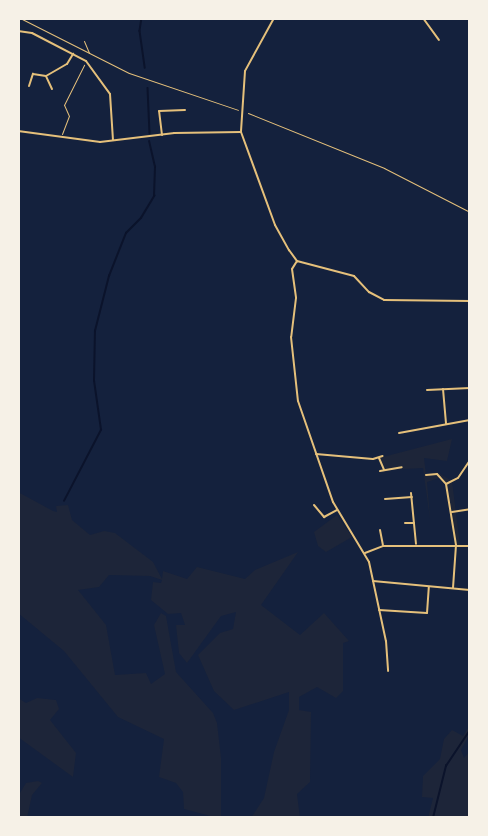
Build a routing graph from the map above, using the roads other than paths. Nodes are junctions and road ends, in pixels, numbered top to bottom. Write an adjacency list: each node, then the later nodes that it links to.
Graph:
1 (274, 18): 11 (street)
2 (423, 18): 4 (street)
3 (18, 31): 5 (street)
4 (439, 40)
5 (73, 53): 6 (street); 13 (street)
6 (46, 76): 7 (street); 8 (street)
7 (29, 86)
8 (52, 89)
9 (185, 110): 12 (street)
10 (18, 131): 13 (street)
11 (241, 132): 12 (street); 14 (street)
12 (162, 135): 13 (street)
13 (113, 141)
14 (297, 261): 15 (street); 22 (street)
15 (470, 301)
16 (470, 388): 17 (street)
17 (443, 389): 18 (street); 20 (street)
18 (427, 390)
19 (470, 420): 20 (street)
20 (446, 424): 21 (street)
21 (399, 433)
22 (316, 454): 24 (street); 32 (street)
23 (383, 456): 24 (street)
24 (379, 458): 26 (street)
25 (470, 460): 28 (street)
26 (402, 468)
27 (426, 475): 28 (street)
28 (446, 484): 33 (street)
29 (388, 493): 35 (street)
30 (314, 505): 32 (street)
31 (470, 509): 33 (street)
32 (338, 510): 41 (street)
33 (452, 512): 38 (street)
34 (405, 523): 35 (street)
35 (415, 523): 37 (street)
36 (380, 530): 39 (street)
37 (416, 545): 38 (street); 39 (street)
38 (456, 545): 40 (street); 44 (street)
39 (383, 546): 41 (street)
40 (470, 546)
41 (364, 553): 42 (street)
42 (374, 581): 43 (street); 46 (street)
43 (429, 587): 44 (street); 46 (street)
44 (453, 588): 45 (street)
45 (470, 590)
46 (379, 610): 47 (street)
47 (388, 671)

